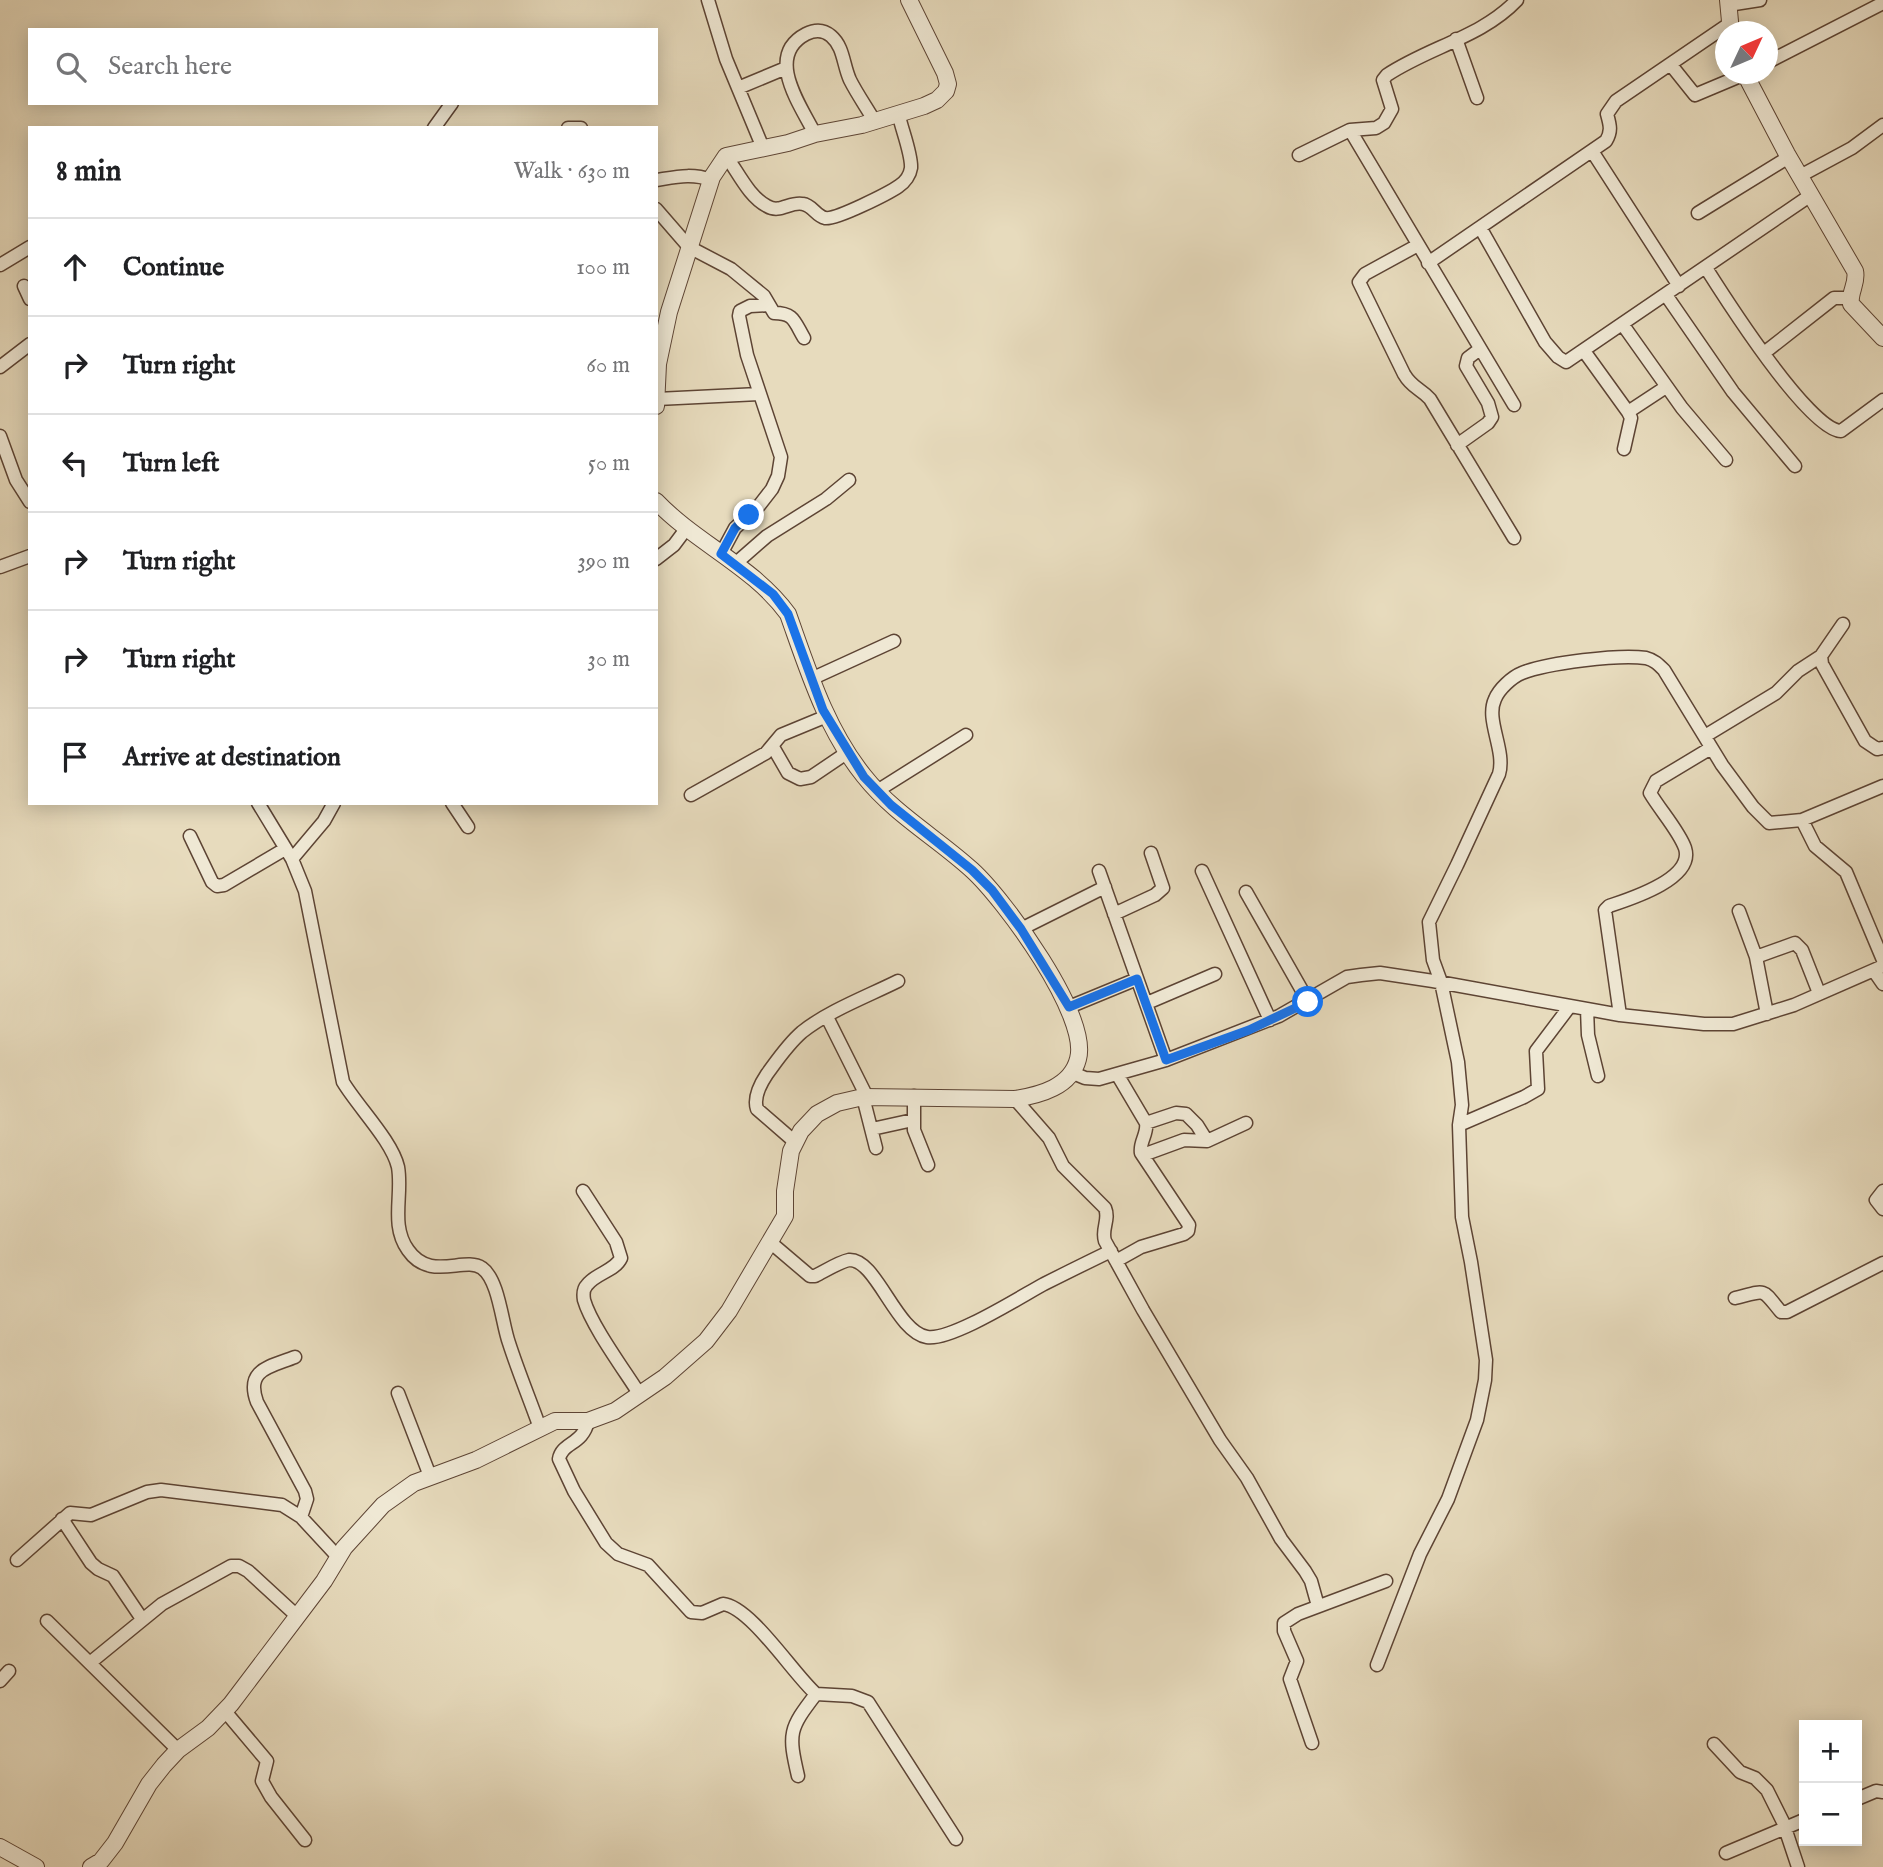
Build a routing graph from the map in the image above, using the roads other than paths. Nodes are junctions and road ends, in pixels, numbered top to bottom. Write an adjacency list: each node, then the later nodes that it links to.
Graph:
1 (708, 0): 15 (street)
2 (909, 0): 18 (street)
3 (1517, 0): 9 (street)
4 (1760, 0): 5 (street)
5 (1728, 2): 7 (street)
6 (1883, 3): 10 (street)
7 (1729, 21)
8 (1715, 37): 11 (street)
9 (1456, 39): 16 (street); 22 (street)
10 (1778, 57)
11 (1671, 65): 13 (street); 25 (street)
12 (786, 68): 15 (street); 19 (street); 23 (street)
13 (1721, 84)
14 (1750, 84): 28 (street)
15 (738, 88): 24 (street)
16 (1478, 97)
17 (451, 105): 21 (street)
18 (899, 116): 19 (street); 27 (street)
19 (875, 122): 23 (street)
20 (1883, 125): 29 (street)
21 (435, 126)
22 (1350, 130): 26 (street); 36 (street)
23 (815, 134): 24 (street)
24 (763, 148): 27 (street)
25 (1592, 151): 35 (street); 42 (street)
26 (1298, 155)
27 (726, 156): 31 (street)
28 (1789, 157): 29 (street); 34 (street)
29 (1800, 176): 32 (street)
30 (658, 180): 31 (street)
31 (711, 180): 37 (street)
32 (1811, 195): 41 (street); 44 (street)
33 (658, 211): 37 (street)
34 (1698, 213)
35 (1482, 229): 39 (street); 51 (street)
36 (1418, 245): 39 (street); 62 (street)
37 (689, 247): 45 (street); 54 (street)
38 (28, 248): 40 (street)
39 (1429, 263): 50 (street)
40 (0, 265)
41 (1706, 268): 42 (street); 52 (street)
42 (1679, 286): 43 (street)
43 (1666, 295): 46 (street); 65 (street)
44 (1850, 298): 48 (street); 52 (street)
45 (769, 305): 47 (street); 56 (street)
46 (1623, 325): 51 (street); 55 (street)
47 (804, 338)
48 (1883, 338)
49 (28, 346): 53 (street)
50 (1480, 349): 59 (street); 62 (street)
51 (1584, 351): 60 (street)
52 (1764, 353): 58 (street)
53 (0, 367)
54 (658, 376)
55 (1666, 387): 60 (street); 64 (street)
56 (759, 394): 57 (street); 71 (street)
57 (658, 399)
58 (1883, 400)
59 (1514, 405)
60 (1628, 411): 63 (street)
61 (0, 436): 67 (street)
62 (1457, 445): 70 (street)
63 (1624, 449)
64 (1726, 460)
65 (1795, 466)
66 (849, 480): 74 (street)
67 (28, 499)
68 (658, 503): 69 (street)
69 (686, 529): 71 (street); 73 (street)
70 (1514, 538)
71 (721, 554): 74 (street)
72 (28, 557): 75 (street)
73 (658, 557)
74 (735, 564): 79 (street)
75 (0, 567)
76 (1843, 624): 78 (street)
77 (894, 641): 79 (street)
78 (1821, 656): 82 (street); 84 (street)
79 (811, 679): 80 (street)
80 (827, 716): 83 (street); 86 (street)
81 (966, 735): 88 (street)
82 (1704, 736): 85 (street); 111 (street)
83 (772, 747): 86 (street); 89 (street)
84 (1883, 747)
85 (1712, 748): 93 (street); 120 (street)
86 (848, 752): 88 (street)
87 (1883, 786): 93 (street)
88 (877, 791): 104 (street)
89 (691, 795)
90 (259, 805): 97 (street)
91 (333, 805): 97 (street)
92 (453, 805): 94 (street)
93 (1802, 820): 106 (street)
94 (468, 827)
95 (190, 836): 97 (street)
96 (1151, 853): 103 (street)
97 (288, 854): 151 (street)
98 (1099, 871): 100 (street)
99 (1202, 871): 122 (street)
100 (1105, 887): 103 (street); 104 (street)
101 (1247, 892): 114 (street)
102 (1739, 911): 105 (street)
103 (1114, 914): 109 (street)
104 (1021, 929): 117 (street)
105 (1756, 957): 113 (street); 119 (street)
106 (1883, 960)
107 (1878, 968): 112 (street); 113 (street)
108 (1215, 974): 115 (street)
109 (1137, 979): 115 (street); 117 (street)
110 (898, 981): 121 (street)
111 (1432, 981): 114 (street); 116 (street); 133 (street)
112 (1883, 984)
113 (1819, 993): 119 (street)
114 (1308, 1002): 122 (street)
115 (1146, 1003): 123 (street)
116 (1570, 1006): 118 (street); 133 (street)
117 (1069, 1007): 124 (street)
118 (1587, 1009): 120 (street); 126 (street)
119 (1767, 1014): 120 (street)
120 (1620, 1015)
121 (827, 1017): 128 (street); 136 (street)
122 (1270, 1020): 123 (street)
123 (1166, 1060): 125 (street)
124 (1073, 1073): 125 (street); 129 (street)
125 (1117, 1074): 131 (street)
126 (1598, 1076)
127 (914, 1096): 128 (street); 129 (street); 130 (street)
128 (865, 1097): 134 (street); 136 (street)
129 (1015, 1099): 144 (street)
130 (913, 1120): 134 (street); 139 (street)
131 (1146, 1123): 135 (street); 138 (street)
132 (1246, 1123): 135 (street)
133 (1459, 1125): 163 (street)
134 (872, 1129): 137 (street)
135 (1207, 1141): 138 (street)
136 (795, 1142): 143 (street)
137 (876, 1148)
138 (1143, 1156): 144 (street)
139 (928, 1165)
140 (583, 1191): 149 (street)
141 (1883, 1191): 142 (street)
142 (1883, 1209)
143 (770, 1242): 144 (street); 149 (street)
144 (1114, 1256): 158 (street)
145 (1883, 1263): 146 (street)
146 (1735, 1298)
147 (295, 1357): 153 (street)
148 (398, 1393): 152 (street)
149 (640, 1395): 150 (street)
150 (588, 1421): 151 (street); 166 (street)
151 (540, 1428): 152 (street)
152 (430, 1476): 155 (street)
153 (301, 1517): 154 (street); 155 (street)
154 (62, 1519): 156 (street); 160 (street)
155 (338, 1557): 159 (street)
156 (17, 1560)
157 (1386, 1581): 158 (street)
158 (1318, 1606): 168 (street)
159 (297, 1616): 160 (street); 167 (street)
160 (142, 1619): 162 (street)
161 (47, 1621): 162 (street)
162 (90, 1662): 170 (street)
163 (1377, 1665)
164 (9, 1671): 165 (street)
165 (0, 1681)
166 (816, 1694): 171 (street); 176 (street)
167 (224, 1710): 170 (street); 177 (street)
168 (1312, 1743)
169 (1714, 1744): 175 (street)
170 (178, 1750): 181 (street)
171 (798, 1776)
172 (1883, 1792): 173 (street)
173 (1862, 1797)
174 (1799, 1822): 175 (street)
175 (1785, 1828): 179 (street); 182 (street)
176 (956, 1839)
177 (305, 1840)
178 (0, 1847): 180 (street)
179 (1726, 1853)
180 (36, 1867)
181 (91, 1867)
182 (1798, 1867)

